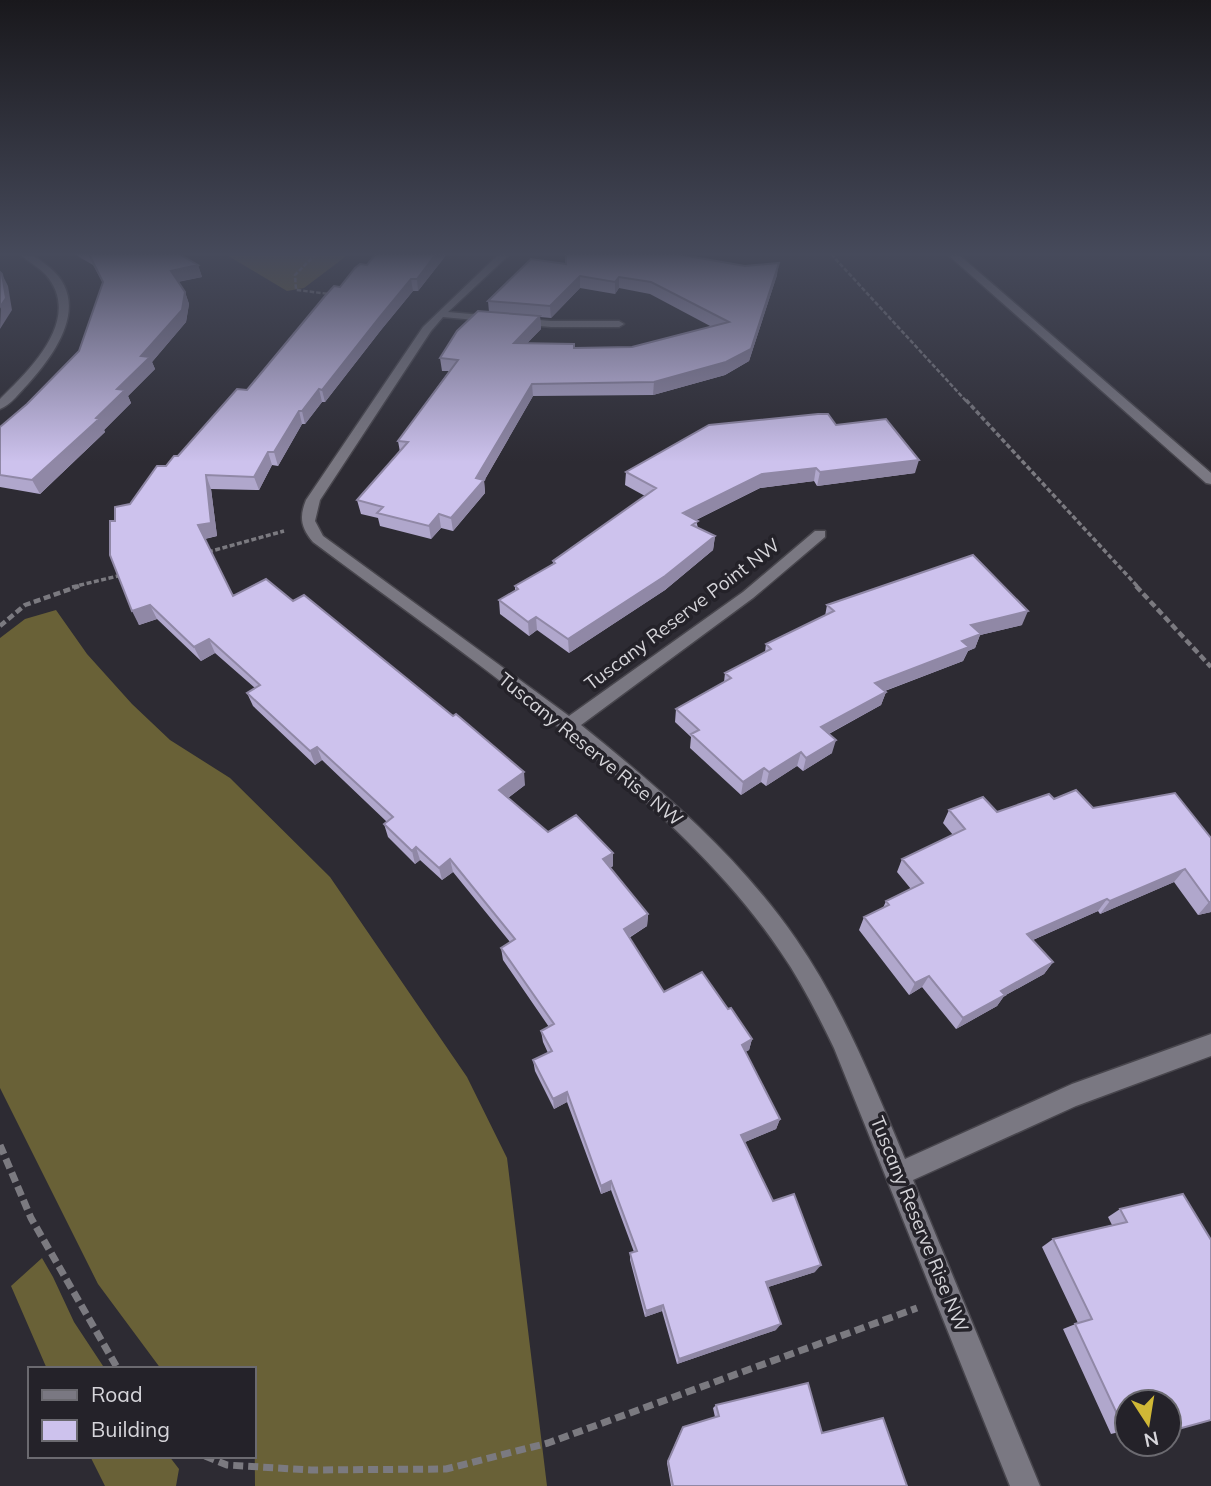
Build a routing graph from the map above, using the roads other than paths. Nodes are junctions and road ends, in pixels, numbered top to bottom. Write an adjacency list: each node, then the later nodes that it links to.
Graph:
1 (63, 323): 6 (street)
2 (434, 323): 9 (street, Tuscany Reserve Rise NW)
3 (544, 323): 5 (street)
4 (1031, 323): 7 (street)
5 (619, 324)
6 (0, 405)
7 (1211, 480)
8 (820, 534): 9 (street, Tuscany Reserve Point NW)
9 (568, 726): 11 (street, Tuscany Reserve Rise NW)
10 (1211, 1045): 11 (street)
11 (898, 1174): 12 (street, Tuscany Reserve Rise NW)
12 (1025, 1486)

